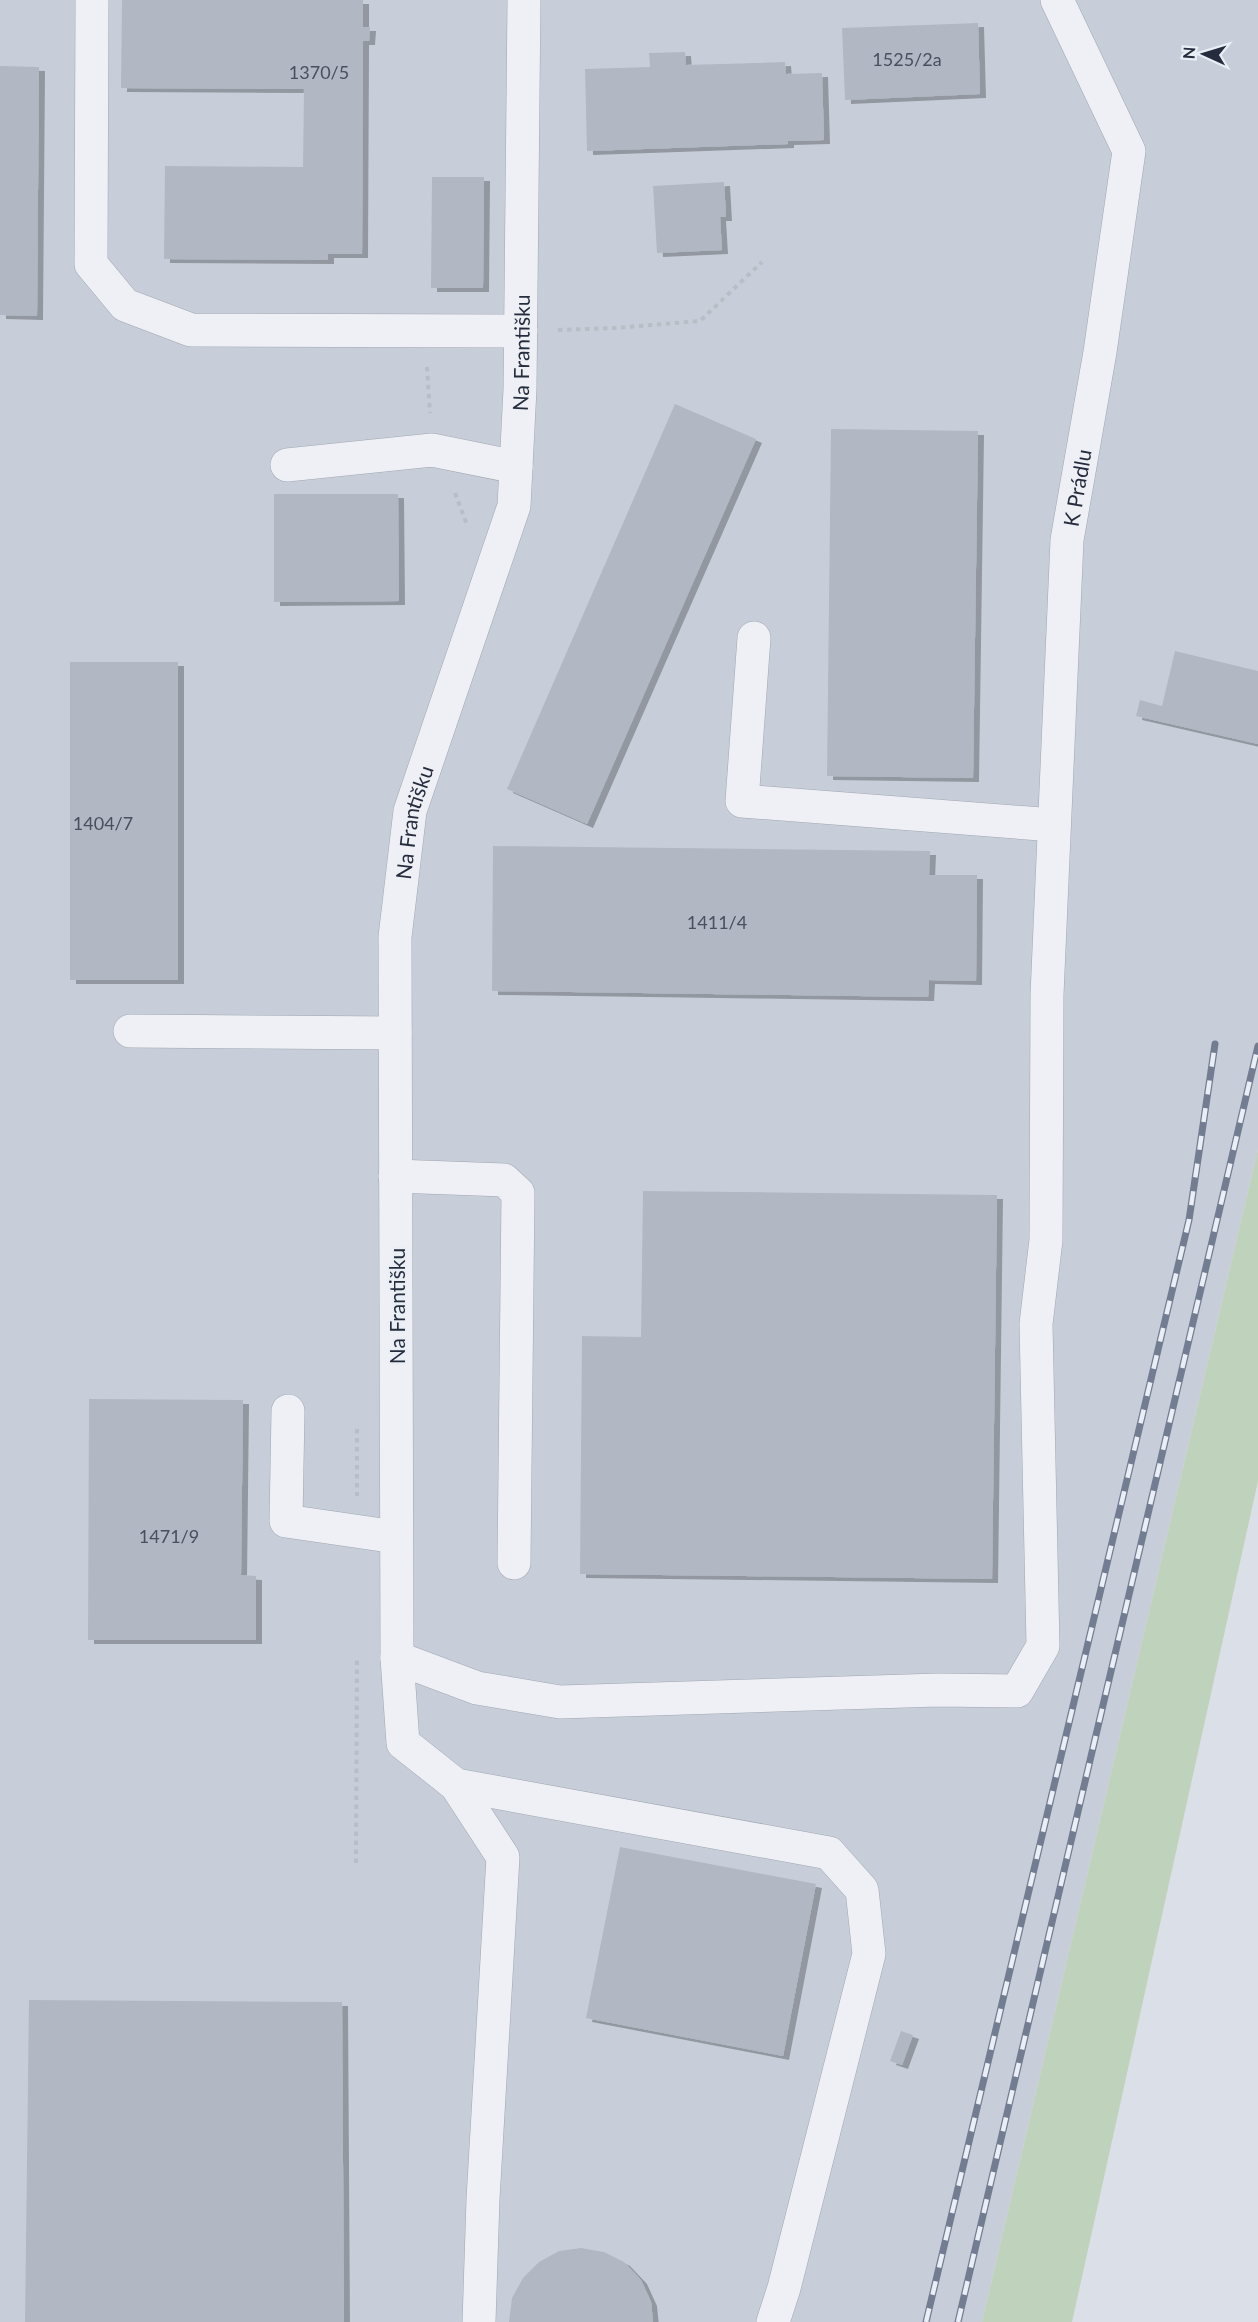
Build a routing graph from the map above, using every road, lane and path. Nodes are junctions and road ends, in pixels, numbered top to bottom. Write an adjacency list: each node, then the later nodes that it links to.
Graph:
1 (92, 0): 5 (street)
2 (524, 0): 5 (street, Na Františku)
3 (1057, 0): 9 (street, K Prádlu)
4 (762, 262): 5 (path)
5 (521, 332): 7 (street, Na Františku)
6 (287, 465): 7 (street)
7 (516, 467): 11 (street, Na Františku)
8 (754, 638): 9 (street)
9 (1054, 825): 16 (street, K Prádlu)
10 (130, 1031): 11 (street)
11 (395, 1033): 12 (street, Na Františku)
12 (395, 1176): 14 (street, Na Františku); 15 (street)
13 (288, 1411): 14 (street)
14 (396, 1537): 16 (street, Na Františku)
15 (514, 1563)
16 (397, 1658): 17 (street, Na Františku)
17 (456, 1785): 18 (street); 19 (street)
18 (479, 2322)
19 (773, 2322)

